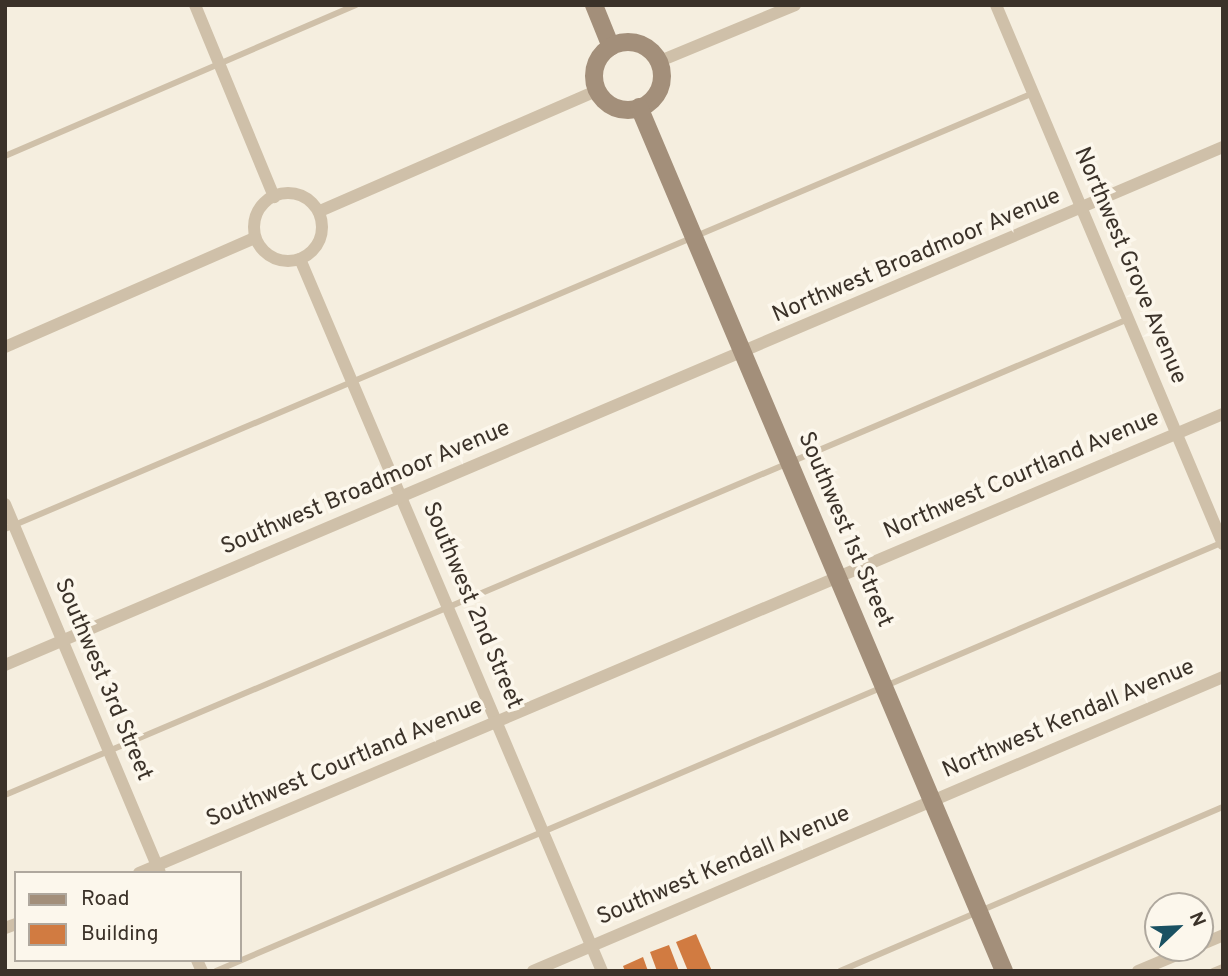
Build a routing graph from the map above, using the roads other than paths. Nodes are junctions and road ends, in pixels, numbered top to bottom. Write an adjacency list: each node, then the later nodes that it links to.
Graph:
1 (195, 5): 8 (street)
2 (356, 5): 8 (lane)
3 (594, 5): 6 (street)
4 (795, 5): 7 (street)
5 (996, 5): 10 (street, Northwest Grove Avenue)
6 (611, 47): 7 (street); 9 (street)
7 (660, 61): 11 (street)
8 (219, 64): 13 (lane); 14 (street)
9 (596, 91): 11 (street); 16 (street)
10 (1033, 93): 15 (street, Northwest Grove Avenue); 17 (lane)
11 (639, 107): 17 (street, Southwest 1st Street)
12 (1223, 147): 15 (street, Northwest Broadmoor Avenue)
13 (5, 156)
14 (274, 197): 16 (street); 18 (street)
15 (1082, 210): 20 (street, Northwest Grove Avenue); 22 (street, Northwest Broadmoor Avenue)
16 (320, 211): 19 (street)
17 (694, 236): 22 (street, Southwest 1st Street); 23 (lane)
18 (254, 238): 19 (street); 21 (street)
19 (300, 259): 23 (street, Southwest 2nd Street)
20 (1128, 318): 25 (street, Northwest Grove Avenue); 26 (lane)
21 (5, 347)
22 (743, 353): 26 (street, Southwest 1st Street); 27 (street, Southwest Broadmoor Avenue)
23 (353, 383): 27 (street, Southwest 2nd Street); 29 (lane)
24 (1223, 414): 25 (street, Northwest Courtland Avenue)
25 (1177, 434): 30 (street, Northwest Grove Avenue); 31 (street, Northwest Courtland Avenue)
26 (789, 463): 31 (street, Southwest 1st Street); 32 (lane)
27 (401, 496): 32 (street, Southwest 2nd Street); 33 (street, Southwest Broadmoor Avenue)
28 (5, 505): 29 (street, Southwest 3rd Street)
29 (10, 527): 33 (street, Southwest 3rd Street)
30 (1223, 543): 36 (lane)
31 (837, 576): 36 (street, Southwest 1st Street); 37 (street, Southwest Courtland Avenue)
32 (448, 606): 37 (street, Southwest 2nd Street); 38 (lane)
33 (63, 641): 34 (street, Southwest Broadmoor Avenue); 38 (street, Southwest 3rd Street)
34 (5, 665)
35 (1223, 677): 40 (street, Northwest Kendall Avenue)
36 (883, 685): 40 (street, Southwest 1st Street); 42 (lane)
37 (498, 723): 42 (street, Southwest 2nd Street); 43 (street, Southwest Courtland Avenue)
38 (109, 751): 39 (lane); 43 (street, Southwest 3rd Street)
39 (5, 795)
40 (932, 801): 44 (street, Southwest 1st Street); 45 (street, Southwest Kendall Avenue)
41 (1223, 807): 44 (lane)
42 (543, 831): 45 (street, Southwest 2nd Street); 46 (lane)
43 (159, 869)
44 (979, 912): 53 (lane); 54 (street, Southwest 1st Street)
45 (592, 946): 51 (street, Southwest Kendall Avenue); 52 (street, Southwest 2nd Street)
46 (242, 960)
47 (237, 962): 50 (lane)
48 (1159, 962): 55 (street)
49 (1223, 967): 56 (lane)
50 (216, 971)
51 (533, 971)
52 (602, 971)
53 (839, 971)
54 (1004, 971)
55 (1138, 971)
56 (1213, 971)

